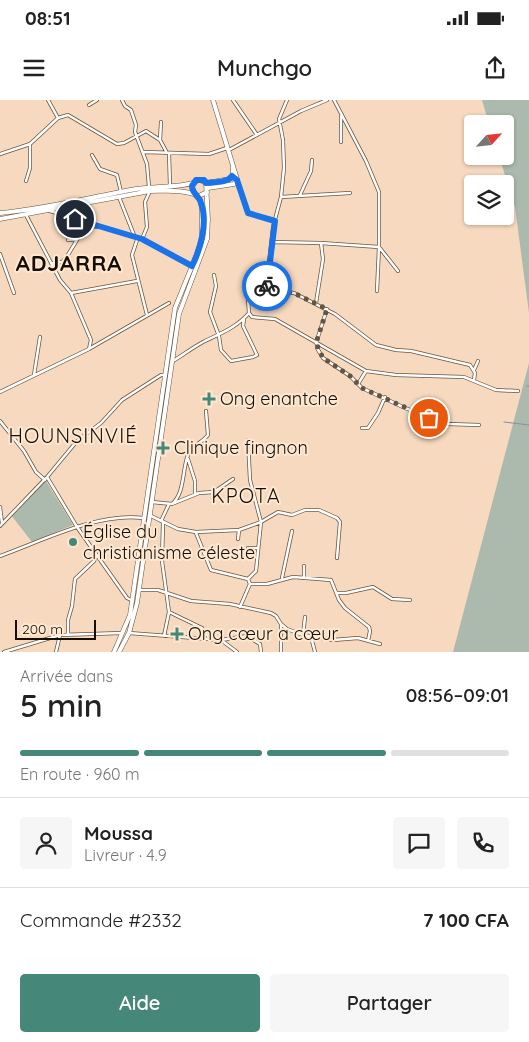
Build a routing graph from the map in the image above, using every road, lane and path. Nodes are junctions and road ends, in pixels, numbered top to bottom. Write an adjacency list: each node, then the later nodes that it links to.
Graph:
1 (48, 100): 12 (street)
2 (97, 100): 10 (street)
3 (122, 100): 16 (street)
4 (213, 100): 20 (main road)
5 (233, 100): 15 (street)
6 (287, 100): 14 (street)
7 (328, 100): 9 (street)
8 (334, 100): 11 (street)
9 (322, 101): 14 (street)
10 (89, 105)
11 (341, 114): 18 (street); 52 (street)
12 (58, 118): 16 (street); 19 (street)
13 (161, 122): 17 (street)
14 (279, 123): 15 (street); 37 (street)
15 (257, 135): 20 (street)
16 (137, 137): 17 (street); 21 (street)
17 (160, 140): 22 (street)
18 (340, 142)
19 (30, 144): 23 (street); 29 (street)
20 (229, 149): 22 (street); 26 (main road)
21 (143, 152): 22 (street); 33 (street)
22 (168, 152): 31 (street)
23 (0, 154)
24 (92, 154): 34 (street)
25 (312, 160): 38 (street)
26 (234, 162): 27 (main road); 28 (main road)
27 (232, 176): 28 (street); 32 (main road)
28 (237, 180): 32 (main road); 44 (street)
29 (26, 181)
30 (193, 183): 31 (main road); 32 (main road); 35 (main road)
31 (170, 186): 33 (main road)
32 (207, 188): 35 (main road); 77 (main road)
33 (150, 189): 34 (main road); 35 (main road); 39 (main road); 48 (street)
34 (121, 192): 41 (main road)
35 (195, 194): 55 (main road)
36 (350, 194): 38 (street)
37 (281, 196): 38 (street); 44 (street)
38 (300, 196)
39 (119, 197): 40 (main road); 46 (street)
40 (50, 211): 42 (main road); 45 (street)
41 (0, 213)
42 (26, 215): 43 (main road); 54 (street)
43 (0, 219)
44 (275, 221): 50 (street)
45 (99, 227): 46 (street); 47 (street)
46 (136, 236): 48 (street); 58 (street)
47 (76, 239): 49 (street); 54 (street)
48 (142, 239): 55 (street)
49 (68, 240)
50 (272, 242): 51 (street); 60 (street)
51 (321, 243): 52 (street); 66 (street)
52 (379, 247): 56 (street); 61 (street)
53 (0, 254): 63 (street)
54 (53, 263): 62 (street)
55 (192, 266): 82 (main road)
56 (398, 270)
57 (214, 275): 71 (street)
58 (137, 281): 62 (street); 69 (street)
59 (246, 286): 64 (street)
60 (266, 289): 64 (street); 66 (street)
61 (377, 291)
62 (71, 293): 73 (street)
63 (14, 294)
64 (249, 298): 68 (street)
65 (169, 303): 69 (street)
66 (316, 303): 67 (street)
67 (327, 309): 75 (street); 79 (street)
68 (249, 314): 70 (street); 75 (street)
69 (147, 315): 74 (street)
70 (244, 319): 71 (street); 71 (street)
71 (219, 336): 77 (street)
72 (40, 338): 81 (street)
73 (91, 340): 74 (street); 76 (street)
74 (99, 343): 76 (street)
75 (316, 343): 80 (street); 84 (street)
76 (89, 349): 81 (street)
77 (173, 361): 97 (main road)
78 (478, 361): 79 (street)
79 (474, 370): 83 (street)
80 (366, 371): 83 (street); 84 (street)
81 (34, 375): 85 (street)
82 (165, 375): 94 (street); 101 (main road)
83 (474, 380): 86 (street)
84 (358, 384): 87 (street)
85 (0, 392)
86 (518, 392)
87 (385, 397): 90 (street); 91 (street)
88 (206, 411): 93 (street)
89 (0, 421): 94 (street)
90 (479, 425)
91 (362, 428)
92 (248, 440): 103 (street)
93 (188, 457): 96 (street); 98 (street)
94 (46, 478): 104 (street); 105 (street)
95 (233, 479): 96 (street)
96 (195, 494): 98 (street)
97 (151, 501): 98 (street); 100 (main road)
98 (171, 504): 102 (street)
99 (0, 507): 104 (street)
100 (150, 515): 102 (street); 120 (main road)
101 (143, 518): 105 (street); 123 (main road)
102 (162, 522): 107 (street); 121 (street)
103 (261, 522): 106 (street); 111 (street); 114 (street)
104 (1, 524)
105 (77, 527): 112 (street); 113 (street)
106 (240, 530): 107 (street); 109 (street)
107 (196, 532): 117 (street)
108 (292, 532): 118 (street)
109 (238, 539)
110 (248, 548): 111 (street)
111 (258, 548): 117 (street)
112 (96, 555): 123 (street); 131 (street)
113 (0, 556)
114 (337, 558)
115 (304, 566): 116 (street)
116 (304, 577): 118 (street); 122 (street)
117 (248, 578): 119 (street)
118 (282, 578): 119 (street)
119 (250, 584): 125 (street)
120 (139, 590): 121 (street); 130 (main road)
121 (167, 592): 125 (street); 126 (street)
122 (337, 593): 124 (street); 138 (street)
123 (131, 600): 129 (main road)
124 (410, 600)
125 (240, 607): 128 (street)
126 (169, 612): 134 (street); 136 (street)
127 (305, 617): 133 (street)
128 (281, 624): 133 (street); 148 (street)
129 (123, 633): 131 (street); 144 (main road)
130 (130, 633): 134 (street); 145 (main road)
131 (68, 634): 132 (street)
132 (60, 635): 140 (street); 143 (street)
133 (303, 635): 135 (street)
134 (164, 636): 136 (street)
135 (310, 637): 138 (street); 149 (street)
136 (211, 640): 137 (street)
137 (221, 640): 146 (street); 147 (street)
138 (368, 641): 139 (street)
139 (380, 644)
140 (19, 647): 141 (street); 142 (street)
141 (4, 652)
142 (20, 652)
143 (56, 652)
144 (114, 652)
145 (119, 652)
146 (237, 652)
147 (261, 652)
148 (281, 652)
149 (316, 652)

